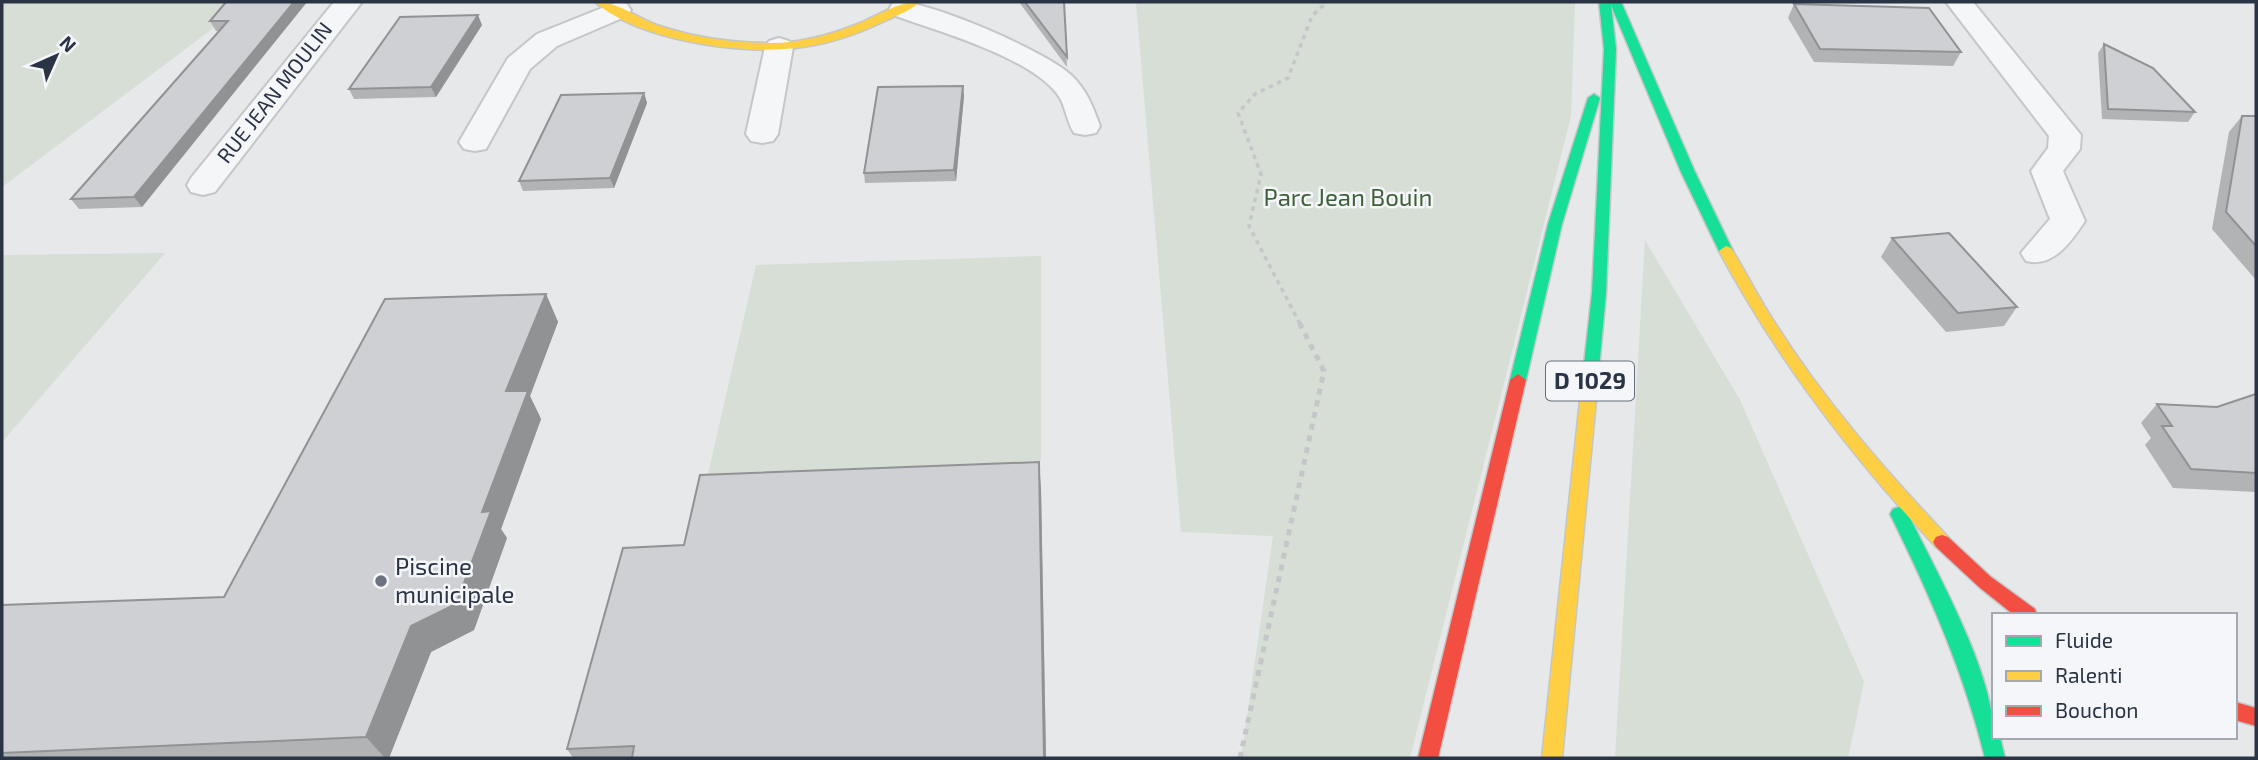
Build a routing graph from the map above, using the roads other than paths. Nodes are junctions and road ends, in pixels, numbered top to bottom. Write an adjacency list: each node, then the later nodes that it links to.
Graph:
1 (348, 2): 12 (street, RUE JEAN MOULIN)
2 (1605, 2): 8 (main road, D 1029)
3 (1615, 2): 14 (main road)
4 (1959, 2): 13 (street)
5 (609, 6): 7 (main road); 11 (street)
6 (908, 6): 7 (main road); 9 (street)
7 (779, 47): 10 (street)
8 (1609, 49): 18 (main road); 19 (main road, D 1029)
9 (1085, 126)
10 (762, 134)
11 (475, 142)
12 (203, 185)
13 (2038, 253)
14 (1878, 470): 15 (main road); 20 (main road)
15 (2025, 613)
16 (2237, 712): 17 (main road)
17 (2256, 718)
18 (1428, 758)
19 (1552, 758)
20 (1995, 758)

